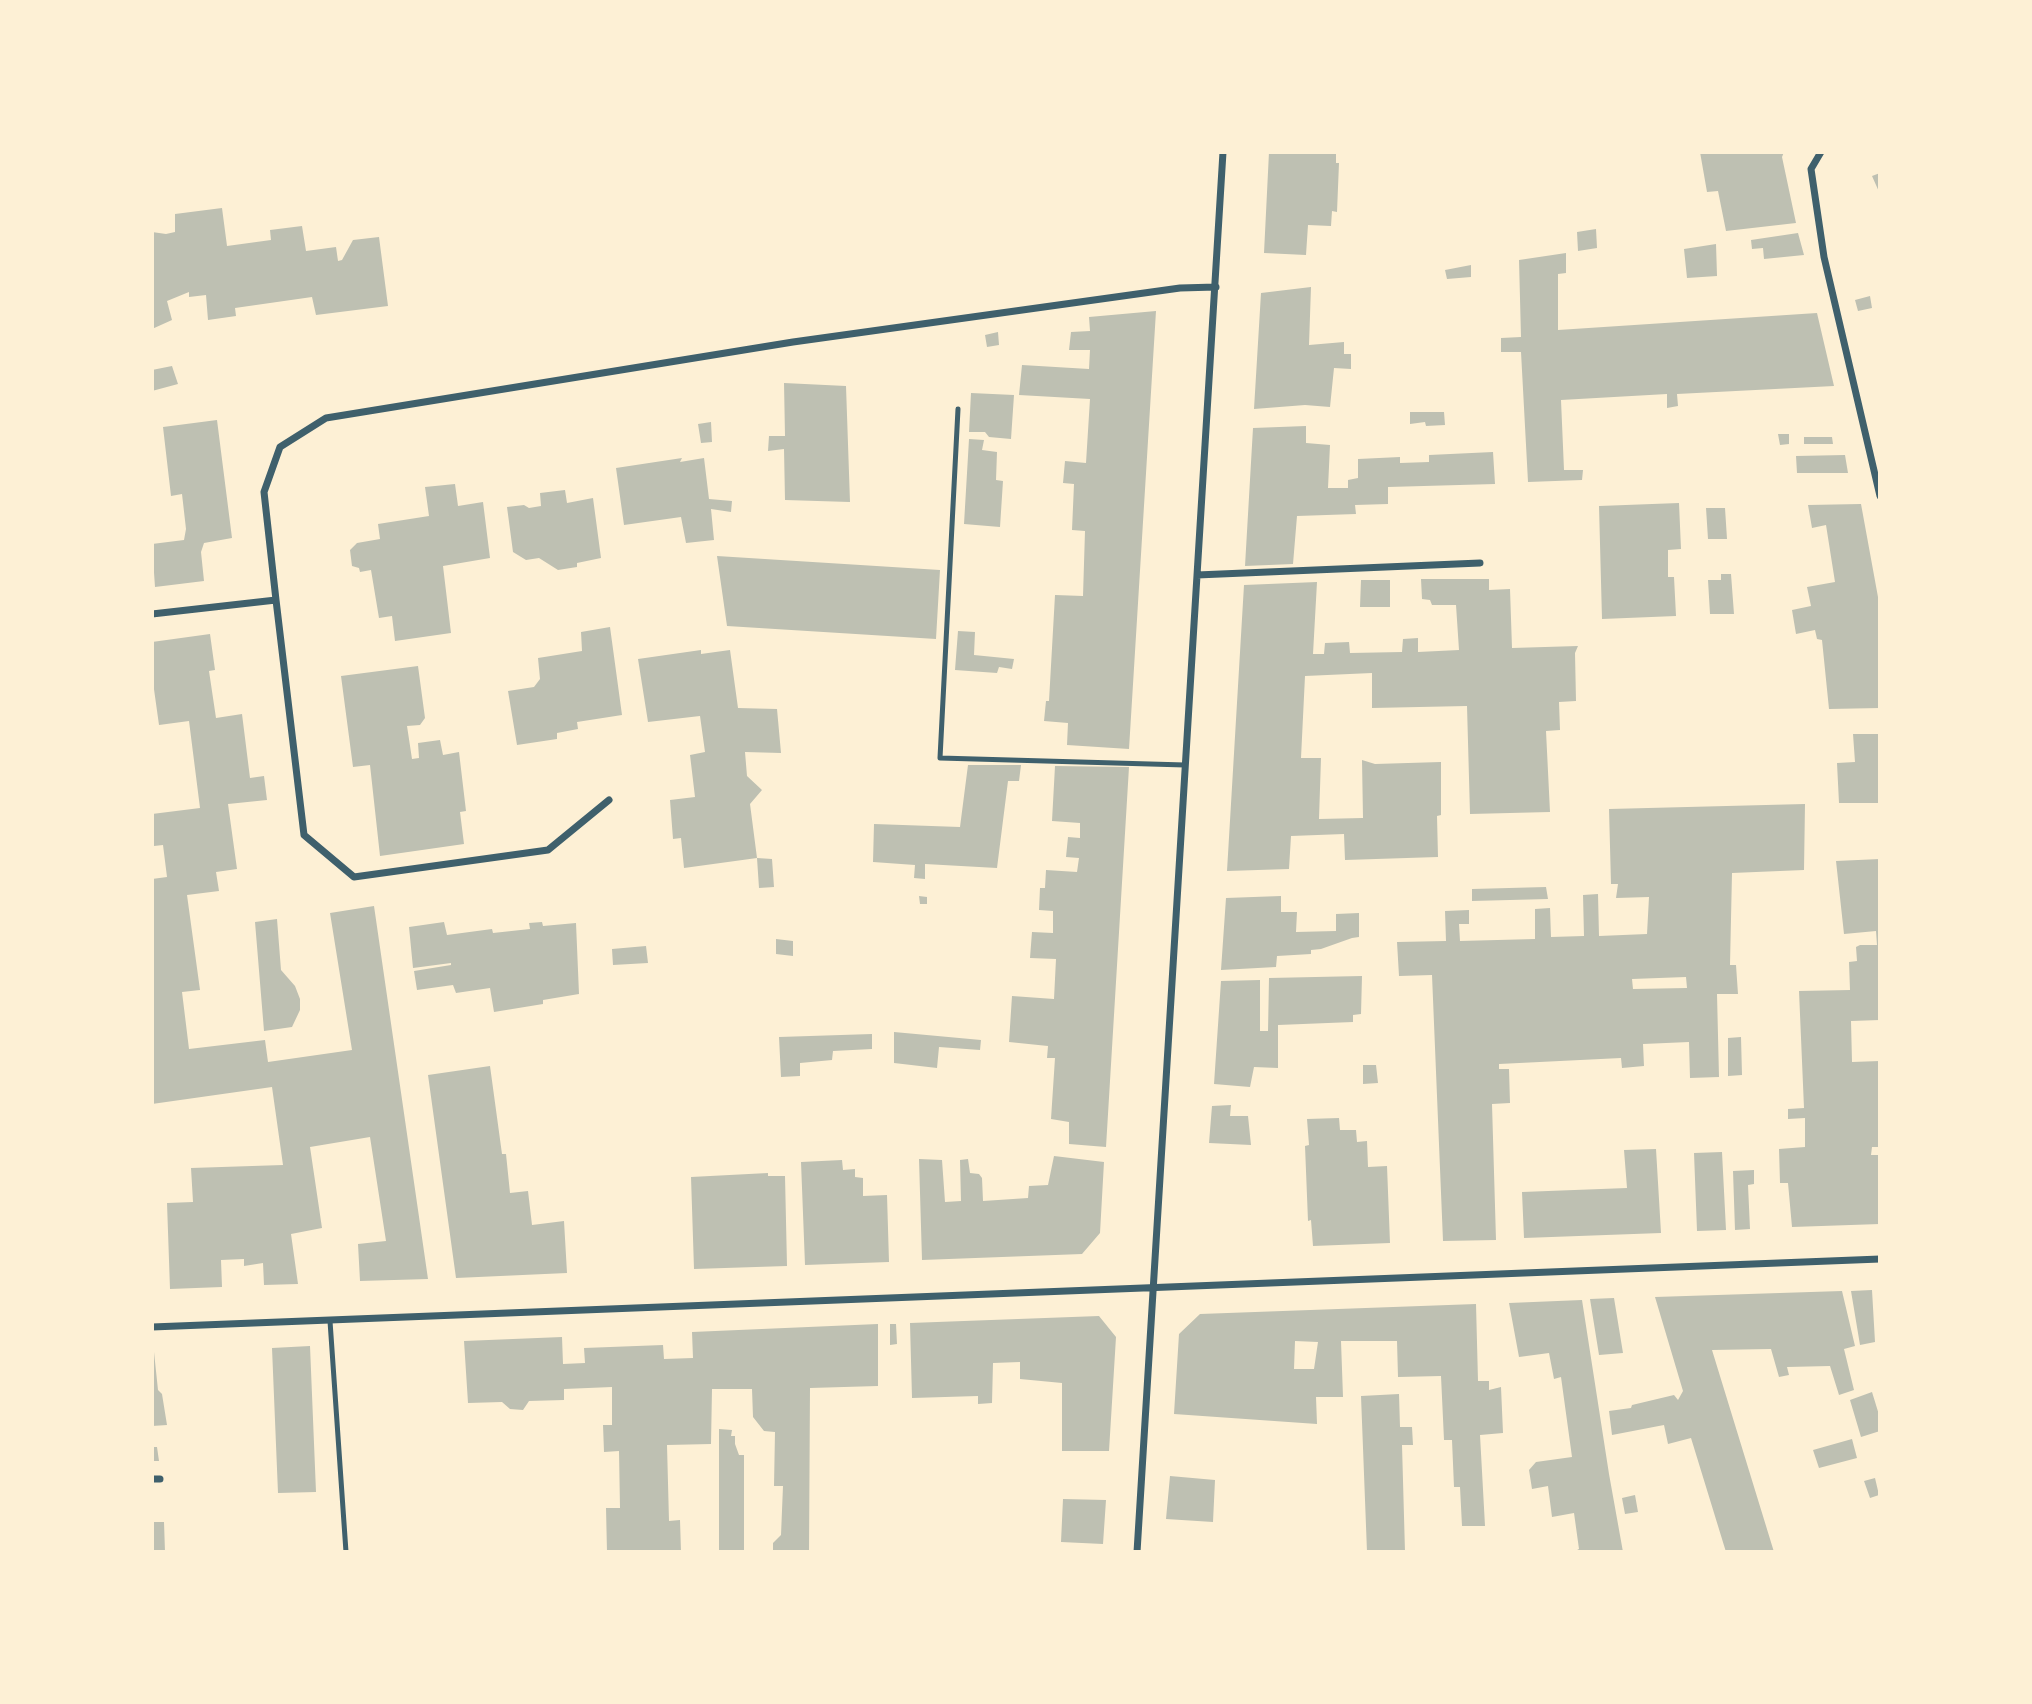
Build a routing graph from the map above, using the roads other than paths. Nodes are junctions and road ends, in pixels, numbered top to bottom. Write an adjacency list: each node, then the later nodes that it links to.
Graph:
1 (1223, 152): 3 (street)
2 (1821, 152): 5 (street)
3 (1216, 287): 7 (street); 8 (street)
4 (958, 409): 10 (lane)
5 (1880, 496)
6 (1480, 563): 7 (street)
7 (1197, 575): 10 (street)
8 (276, 600): 9 (street); 11 (street)
9 (152, 614)
10 (1185, 765): 13 (street)
11 (609, 800)
12 (1880, 1259): 13 (street)
13 (1152, 1288): 14 (street); 17 (street)
14 (330, 1321): 15 (street); 16 (lane)
15 (152, 1327)
16 (346, 1552)
17 (1137, 1552)

